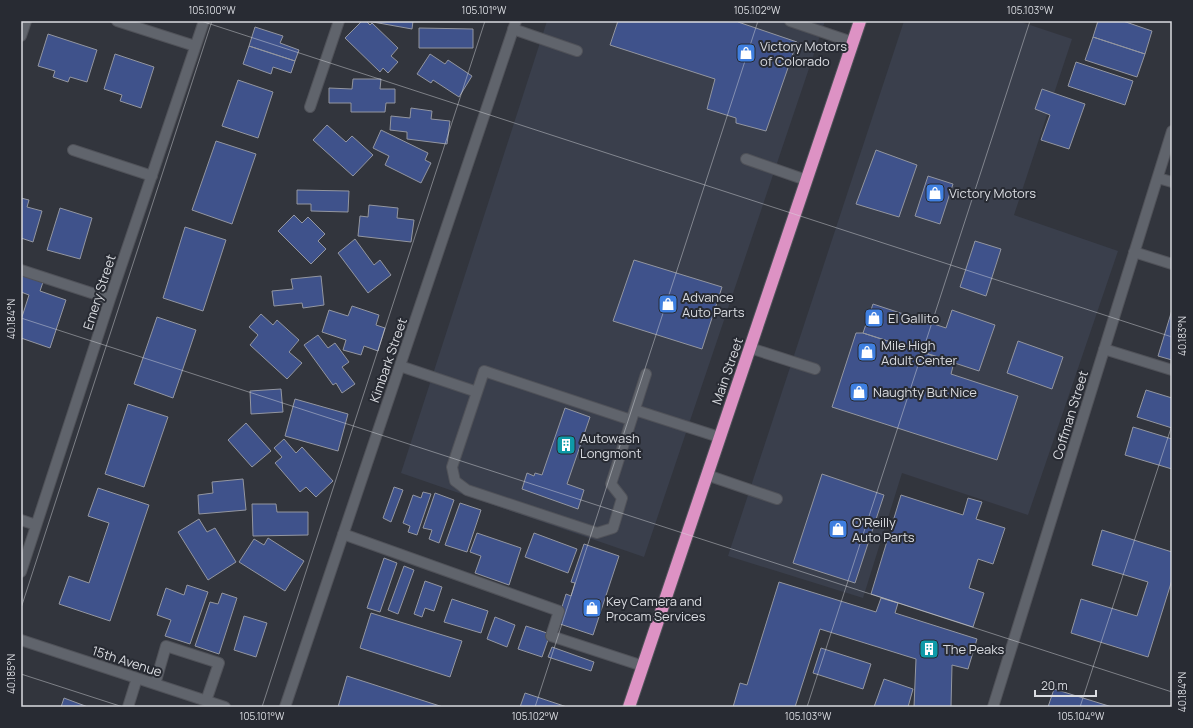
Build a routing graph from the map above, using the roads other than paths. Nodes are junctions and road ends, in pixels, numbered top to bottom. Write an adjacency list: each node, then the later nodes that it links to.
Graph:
1 (26, 21): 8 (street)
2 (117, 21): 10 (street)
3 (204, 21): 10 (street, Emery Street)
4 (339, 21): 12 (street)
5 (790, 21): 9 (street)
6 (860, 21): 9 (highway, Main Street)
7 (515, 25): 11 (street); 26 (street, Kimbark Street)
8 (21, 36)
9 (852, 42): 18 (highway, Main Street)
10 (196, 46): 16 (street, Emery Street)
11 (577, 51)
12 (310, 107)
13 (1172, 132): 17 (street, Coffman Street)
14 (73, 150): 16 (street)
15 (746, 160): 18 (street)
16 (152, 176): 23 (street, Emery Street)
17 (1158, 178): 19 (street); 20 (street, Coffman Street)
18 (806, 180): 24 (highway, Main Street)
19 (1172, 182)
20 (1134, 252): 21 (street); 25 (street, Coffman Street)
21 (1172, 264)
22 (21, 270): 23 (street)
23 (110, 299): 37 (street, Emery Street)
24 (750, 348): 27 (street); 33 (highway, Main Street)
25 (1104, 349): 28 (street); 49 (street, Coffman Street)
26 (400, 366): 30 (street); 38 (street, Kimbark Street)
27 (815, 369)
28 (1172, 370)
29 (646, 374): 31 (street)
30 (477, 392): 32 (street); 32 (street)
31 (635, 410): 32 (street); 33 (street)
32 (631, 420)
33 (719, 437): 34 (highway, Main Street)
34 (707, 475): 35 (street); 41 (highway, Main Street)
35 (777, 499)
36 (21, 520): 37 (street)
37 (36, 525): 39 (street, Emery Street)
38 (343, 534): 41 (street); 47 (street, Kimbark Street)
39 (21, 572)
40 (21, 640): 42 (street, 15th Avenue)
41 (643, 666): 48 (highway, Main Street)
42 (137, 678): 43 (street, 15th Avenue); 45 (street)
43 (155, 684): 44 (street, 15th Avenue); 44 (street)
44 (206, 701): 46 (street, 15th Avenue)
45 (128, 707)
46 (225, 707)
47 (285, 707)
48 (629, 707)
49 (993, 707)

